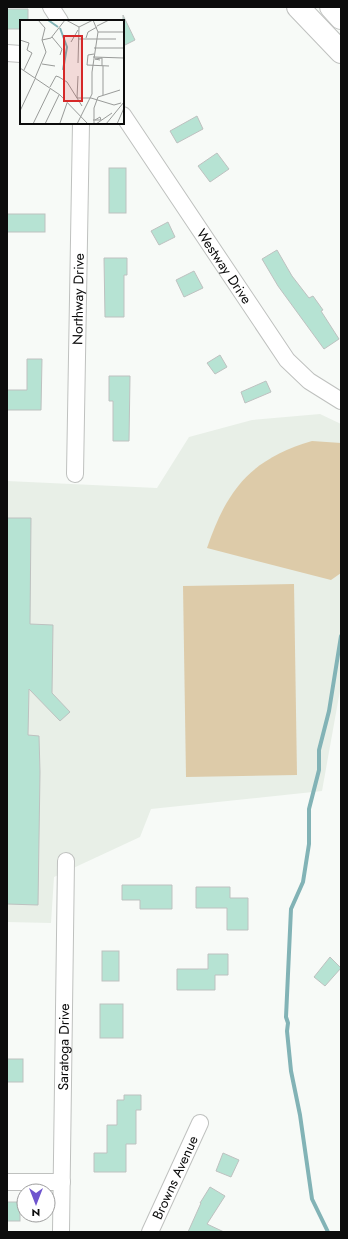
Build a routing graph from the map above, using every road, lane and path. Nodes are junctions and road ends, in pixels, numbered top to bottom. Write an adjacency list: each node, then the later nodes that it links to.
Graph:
1 (51, 7): 5 (street)
2 (298, 7): 6 (main road)
3 (331, 7): 4 (main road)
4 (341, 18)
5 (59, 20)
6 (341, 52)
7 (7, 53): 8 (street)
8 (20, 54)
9 (124, 116): 11 (street, Westway Drive)
10 (81, 124): 12 (street, Northway Drive)
11 (341, 401)
12 (74, 474)
13 (66, 861): 16 (street, Saratoga Drive)
14 (200, 1123): 18 (street, Browns Avenue)
15 (7, 1182): 16 (street)
16 (62, 1182): 17 (street, Saratoga Drive)
17 (61, 1232)
18 (150, 1232)

